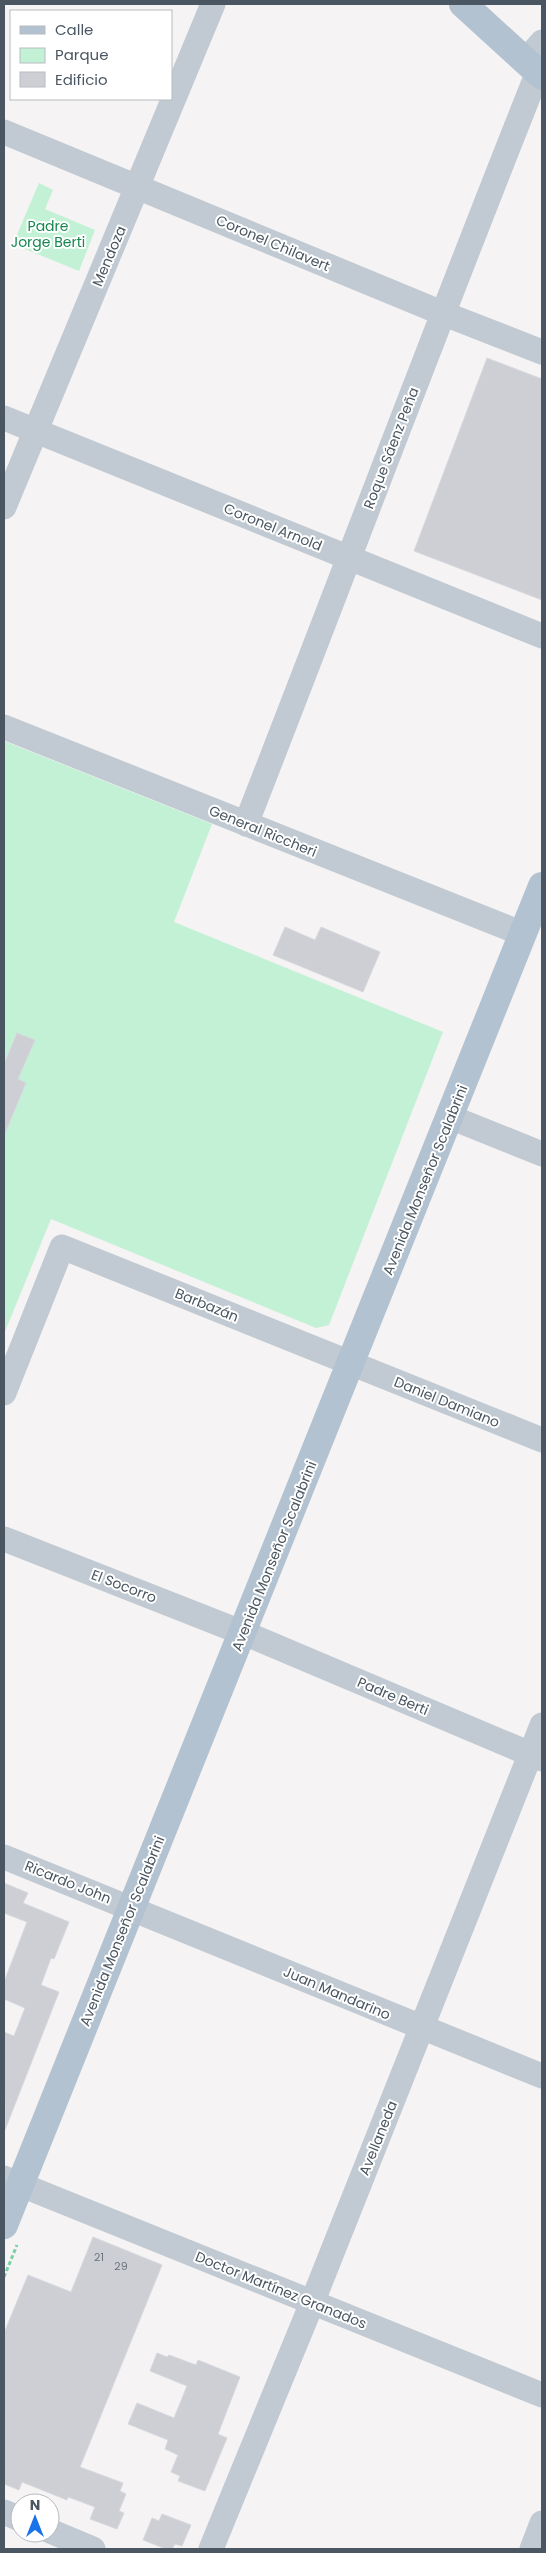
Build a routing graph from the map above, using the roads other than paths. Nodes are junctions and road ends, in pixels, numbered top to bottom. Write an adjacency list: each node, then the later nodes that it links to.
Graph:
1 (213, 4): 5 (street, Mendoza)
2 (463, 4): 3 (main road)
3 (537, 63): 6 (street, Roque Sáenz Peña)
4 (4, 132): 5 (street, Coronel Chilavert)
5 (139, 187): 6 (street, Coronel Chilavert); 9 (street, Mendoza)
6 (442, 313): 7 (street, Coronel Chilavert); 11 (street, Roque Sáenz Peña)
7 (542, 352)
8 (4, 418): 9 (street, Coronel Arnold)
9 (35, 431): 10 (street, Mendoza); 11 (street, Coronel Arnold)
10 (4, 507)
11 (350, 558): 12 (street, Coronel Arnold); 14 (street, Roque Sáenz Peña)
12 (542, 636)
13 (4, 727): 14 (street, General Riccheri)
14 (246, 824): 16 (street, General Riccheri)
15 (542, 886): 16 (main road, Avenida Monseñor Scalabrini)
16 (523, 934): 17 (main road, Avenida Monseñor Scalabrini)
17 (450, 1117): 18 (street); 19 (main road, Avenida Monseñor Scalabrini)
18 (542, 1154)
19 (352, 1363): 20 (street, Barbazán); 21 (street, Daniel Damiano); 23 (main road, Avenida Monseñor Scalabrini)
20 (4, 1393)
21 (542, 1440)
22 (4, 1539): 23 (street, El Socorro)
23 (243, 1632): 25 (street, Padre Berti); 27 (main road, Avenida Monseñor Scalabrini)
24 (542, 1725): 25 (street, Avellaneda)
25 (537, 1757): 28 (street, Avellaneda)
26 (4, 1857): 27 (street, Ricardo John)
27 (132, 1908): 28 (street, Juan Mandarino); 30 (main road, Avenida Monseñor Scalabrini)
28 (422, 2028): 29 (street, Juan Mandarino); 32 (street, Avellaneda)
29 (542, 2076)
30 (12, 2181): 31 (main road, Avenida Monseñor Scalabrini); 32 (street, Doctor Martínez Granados)
31 (4, 2225)
32 (312, 2303): 33 (street, Doctor Martínez Granados); 37 (street, Avellaneda)
33 (542, 2395)
34 (542, 2523): 38 (street)
35 (60, 2535): 36 (street)
36 (94, 2549)
37 (211, 2549)
38 (532, 2549)

